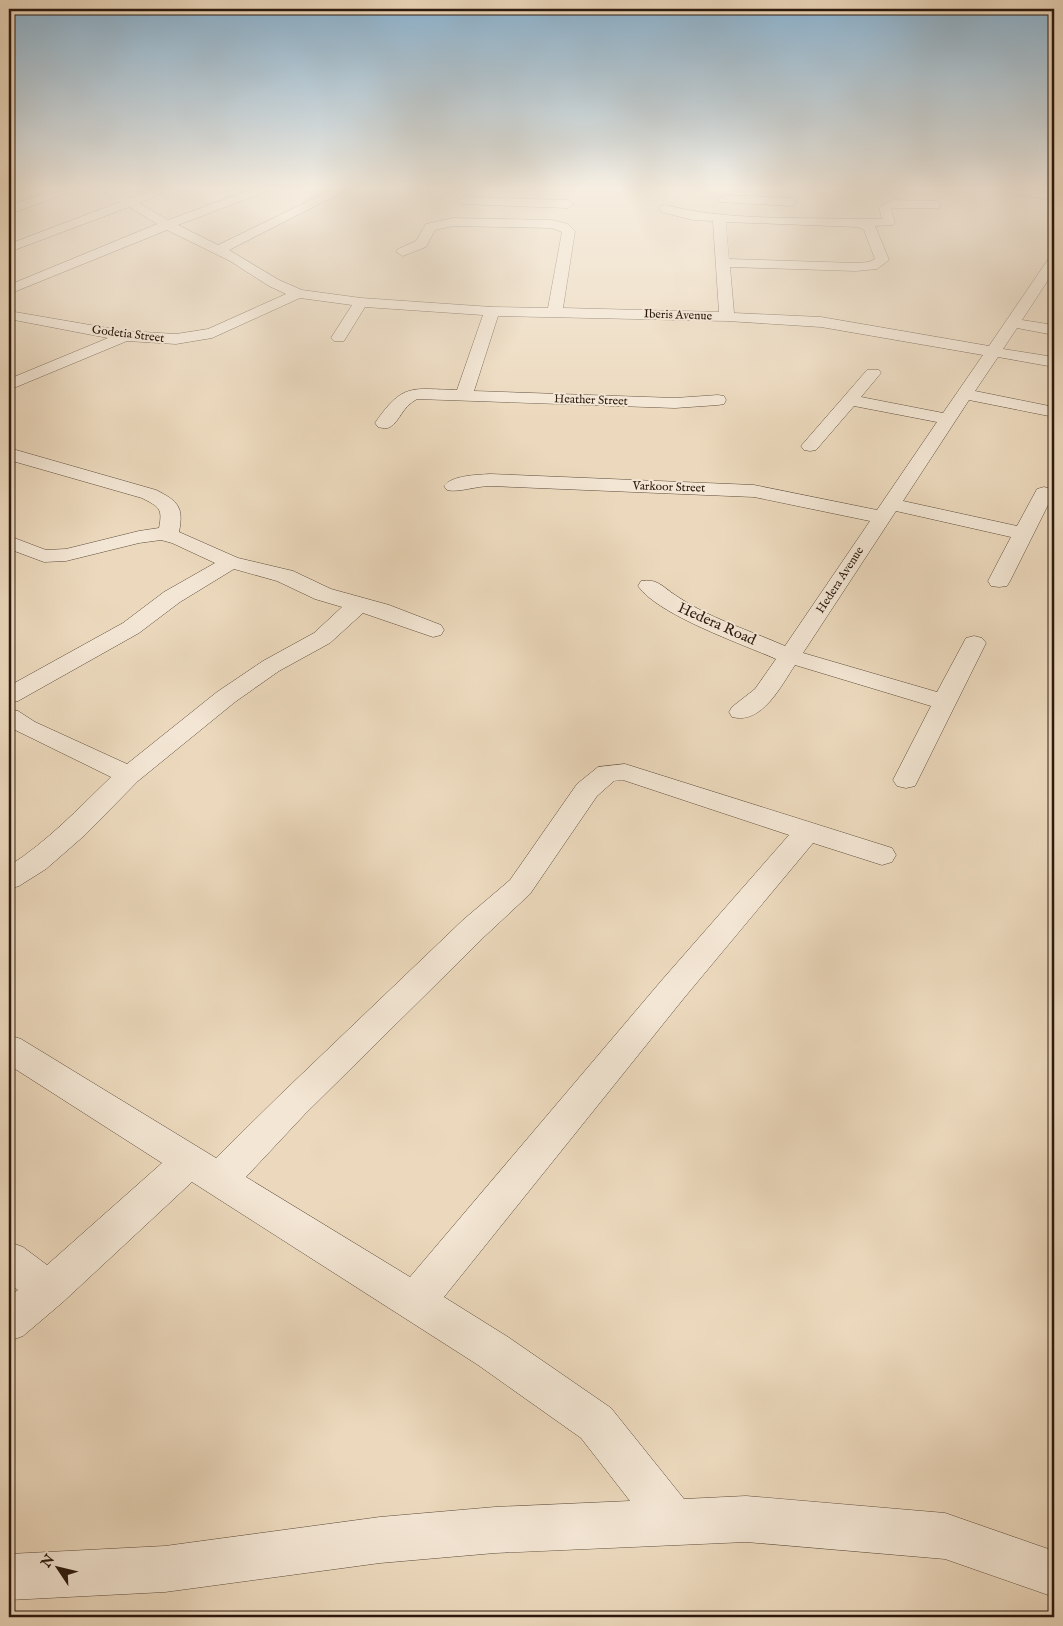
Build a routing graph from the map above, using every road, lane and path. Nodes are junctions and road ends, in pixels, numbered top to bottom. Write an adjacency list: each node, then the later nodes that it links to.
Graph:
1 (67, 266): 8 (street)
2 (245, 266): 9 (street)
3 (562, 266): 12 (street)
4 (724, 266): 14 (street)
5 (800, 266): 6 (street)
6 (872, 266)
7 (1052, 266): 15 (street, Hedera Avenue)
8 (9, 290)
9 (299, 294): 10 (street, Iberis Avenue); 17 (street, Godetia Street)
10 (361, 302): 11 (street, Iberis Avenue); 18 (street)
11 (492, 311): 12 (street, Iberis Avenue); 24 (street)
12 (555, 312): 14 (street, Iberis Avenue)
13 (9, 315): 17 (street, Godetia Street)
14 (727, 317): 19 (street, Iberis Avenue)
15 (1013, 323): 16 (street); 19 (street, Hedera Avenue)
16 (1054, 330)
17 (125, 336): 22 (street)
18 (339, 338)
19 (993, 351): 20 (street, Iberis Avenue); 23 (street, Hedera Avenue)
20 (1054, 362)
21 (872, 373): 26 (street)
22 (9, 385)
23 (964, 394): 27 (street); 28 (street, Hedera Avenue)
24 (464, 395): 25 (street, Heather Street); 29 (street, Heather Street)
25 (718, 400)
26 (849, 400): 28 (street); 30 (street)
27 (1054, 412)
28 (947, 419): 34 (street, Hedera Avenue)
29 (384, 423)
30 (810, 446)
31 (9, 454): 36 (street)
32 (454, 486): 34 (street, Varkoor Street)
33 (1044, 493): 35 (street)
34 (886, 510): 35 (street); 44 (street, Hedera Avenue)
35 (1023, 534): 39 (street)
36 (168, 536): 37 (street); 38 (street)
37 (9, 542)
38 (230, 562): 41 (street); 45 (street)
39 (999, 581)
40 (649, 586): 44 (street, Hedera Road)
41 (358, 605): 42 (street); 49 (street)
42 (433, 630)
43 (974, 643): 46 (street)
44 (789, 656): 46 (street); 47 (street, Hedera Avenue)
45 (9, 696)
46 (945, 702): 50 (street)
47 (742, 712)
48 (9, 716): 49 (street)
49 (129, 775): 53 (street)
50 (906, 780)
51 (807, 831): 52 (street); 55 (street); 58 (street)
52 (882, 854)
53 (9, 879)
54 (9, 1048): 55 (street)
55 (204, 1171): 57 (street); 58 (street)
56 (9, 1260): 57 (street)
57 (49, 1290): 59 (street)
58 (415, 1302): 60 (street)
59 (9, 1322)
60 (674, 1522): 61 (street); 62 (street)
61 (1054, 1574)
62 (12, 1584)

